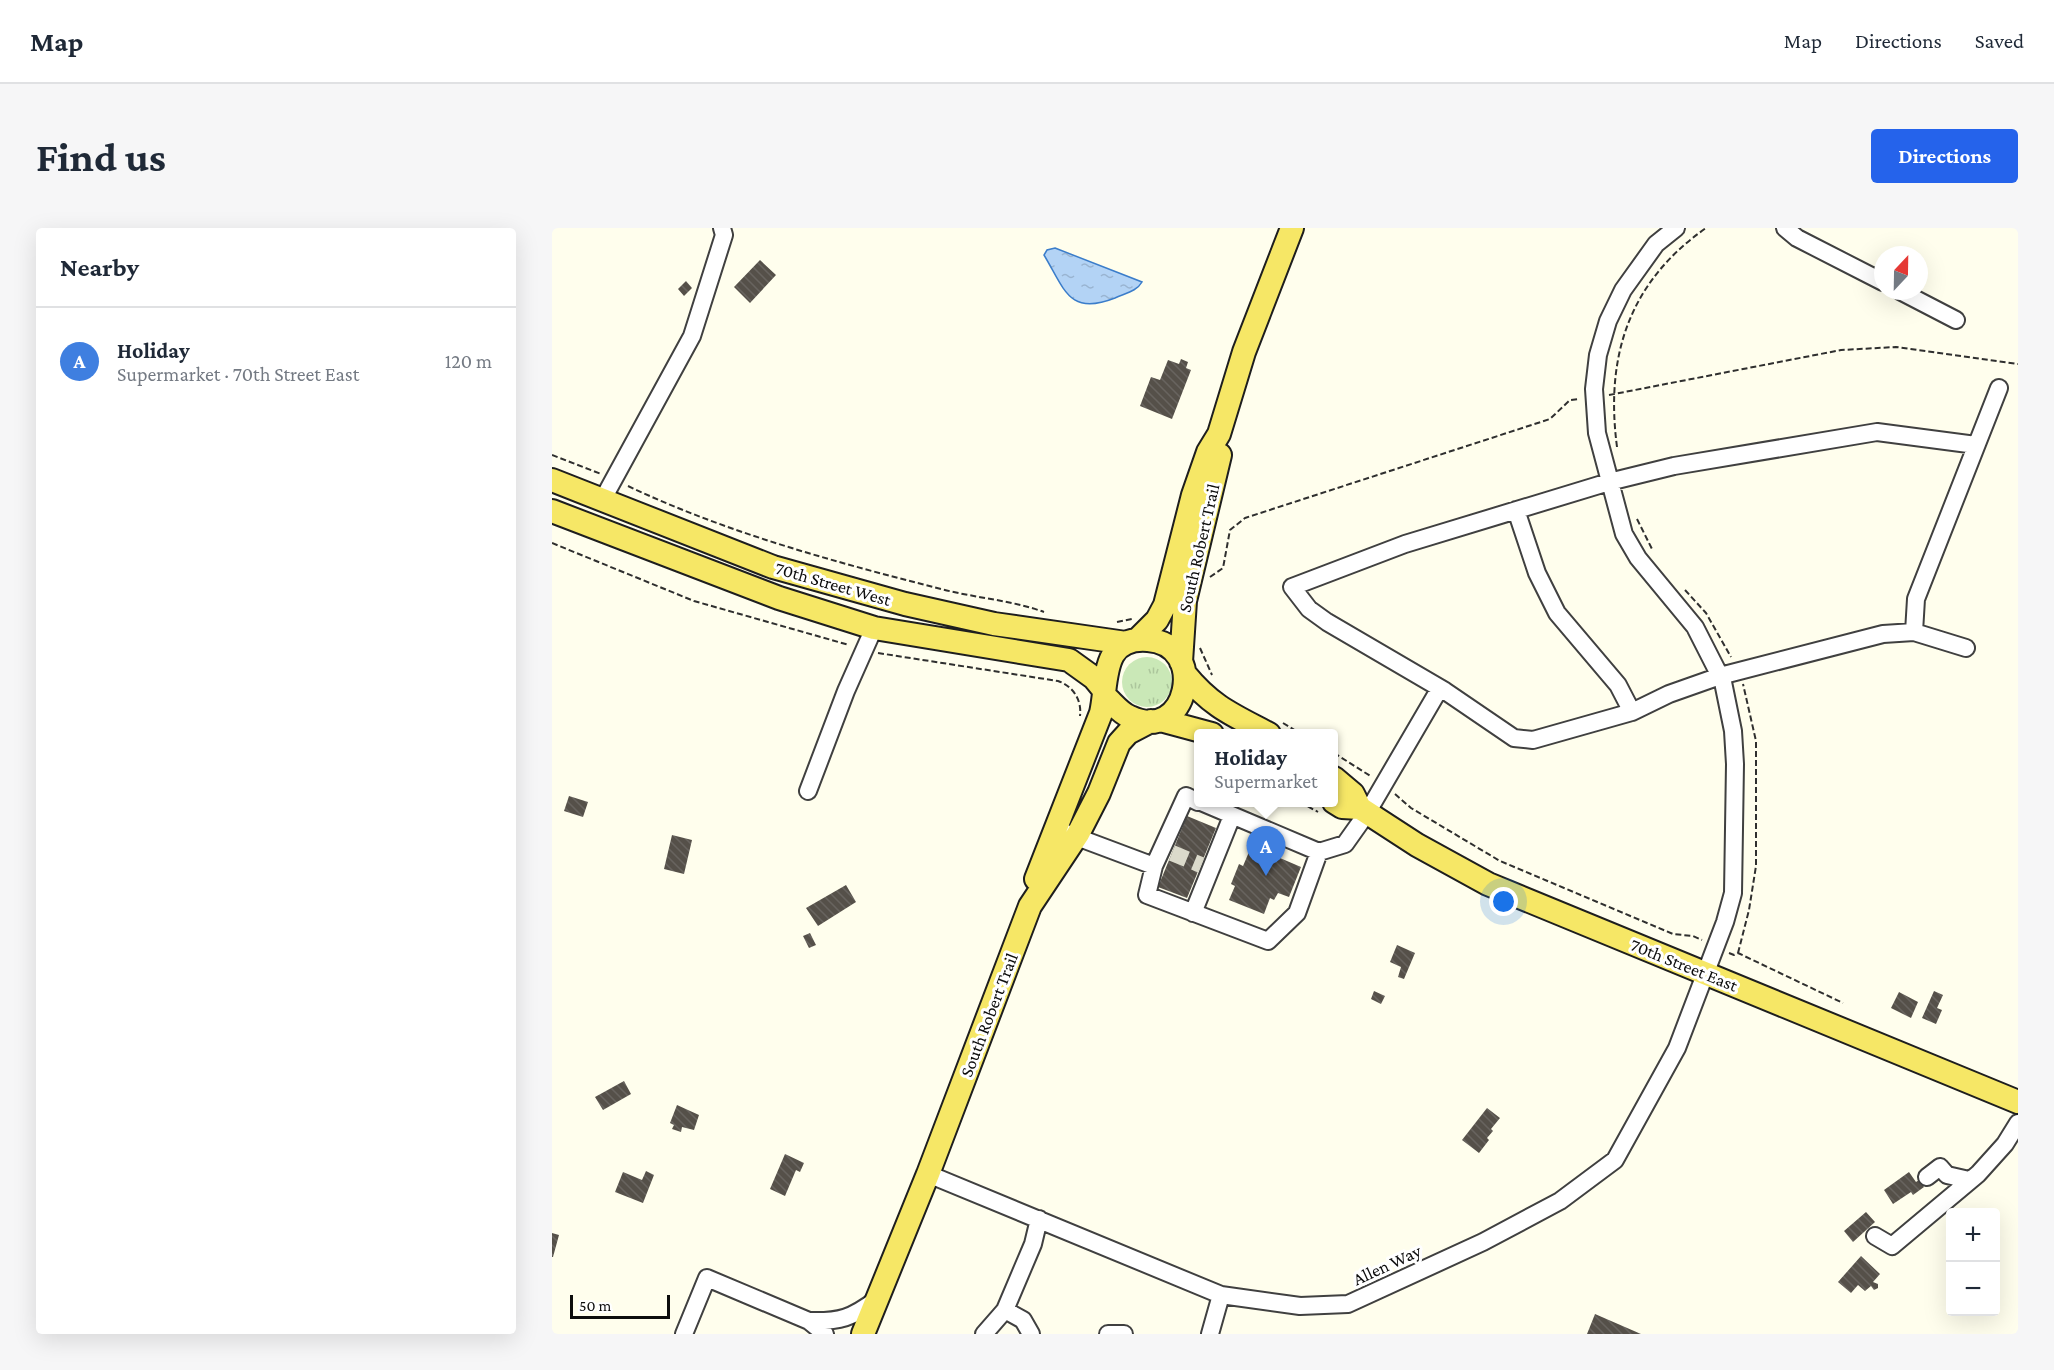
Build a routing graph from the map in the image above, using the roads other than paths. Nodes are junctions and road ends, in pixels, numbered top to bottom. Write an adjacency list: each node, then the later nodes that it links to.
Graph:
1 (722, 228): 13 (street)
2 (1292, 228): 9 (main road, South Robert Trail)
3 (1676, 228): 12 (street, Allen Way)
4 (1785, 228): 5 (street)
5 (1874, 277)
6 (1917, 300): 7 (street)
7 (1956, 320)
8 (1999, 388): 10 (street)
9 (1219, 434): 18 (main road, South Robert Trail); 20 (main road, South Robert Trail)
10 (1976, 445): 12 (street); 17 (street)
11 (552, 480): 13 (main road, 70th Street West)
12 (1609, 482): 14 (street); 21 (street, Allen Way)
13 (603, 499): 18 (main road, 70th Street West)
14 (1516, 510): 22 (street); 24 (street)
15 (552, 511): 16 (main road, 70th Street West)
16 (874, 628): 23 (main road, 70th Street West); 29 (street)
17 (1914, 632): 19 (street); 21 (street)
18 (1132, 641): 20 (main road); 23 (main road)
19 (1966, 648)
20 (1183, 668): 25 (main road); 26 (main road)
21 (1720, 676): 24 (street); 39 (street, Allen Way)
22 (1440, 688): 24 (street); 33 (street)
23 (1104, 693): 25 (main road); 35 (main road)
24 (1632, 712)
25 (1156, 720): 27 (main road); 35 (main road, South Robert Trail)
26 (1276, 728)
27 (1194, 730)
28 (1338, 781): 33 (main road, 70th Street East)
29 (808, 791)
30 (1194, 799): 37 (street)
31 (1338, 804): 33 (main road, 70th Street East)
32 (1211, 807): 34 (street)
33 (1364, 811): 36 (street); 39 (main road, 70th Street East)
34 (1232, 816): 36 (street); 38 (street)
35 (1066, 833): 37 (street); 42 (main road, South Robert Trail)
36 (1319, 852): 38 (street)
37 (1154, 866): 38 (street)
38 (1193, 913)
39 (1706, 974): 40 (main road, 70th Street East); 47 (street, Allen Way)
40 (2018, 1102)
41 (2018, 1123): 44 (street)
42 (928, 1174): 45 (street, Allen Way); 48 (main road, South Robert Trail)
43 (1927, 1177): 44 (street)
44 (1969, 1180): 46 (street)
45 (1039, 1220): 47 (street, Allen Way); 49 (street)
46 (1875, 1236)
47 (1221, 1295): 58 (street)
48 (877, 1299): 50 (street); 53 (main road, South Robert Trail)
49 (1005, 1310): 54 (street); 55 (street)
50 (809, 1321): 51 (street); 52 (street)
51 (684, 1334)
52 (825, 1334)
53 (863, 1334)
54 (984, 1334)
55 (1031, 1334)
56 (1108, 1334): 57 (street)
57 (1124, 1334)
58 (1210, 1334)

